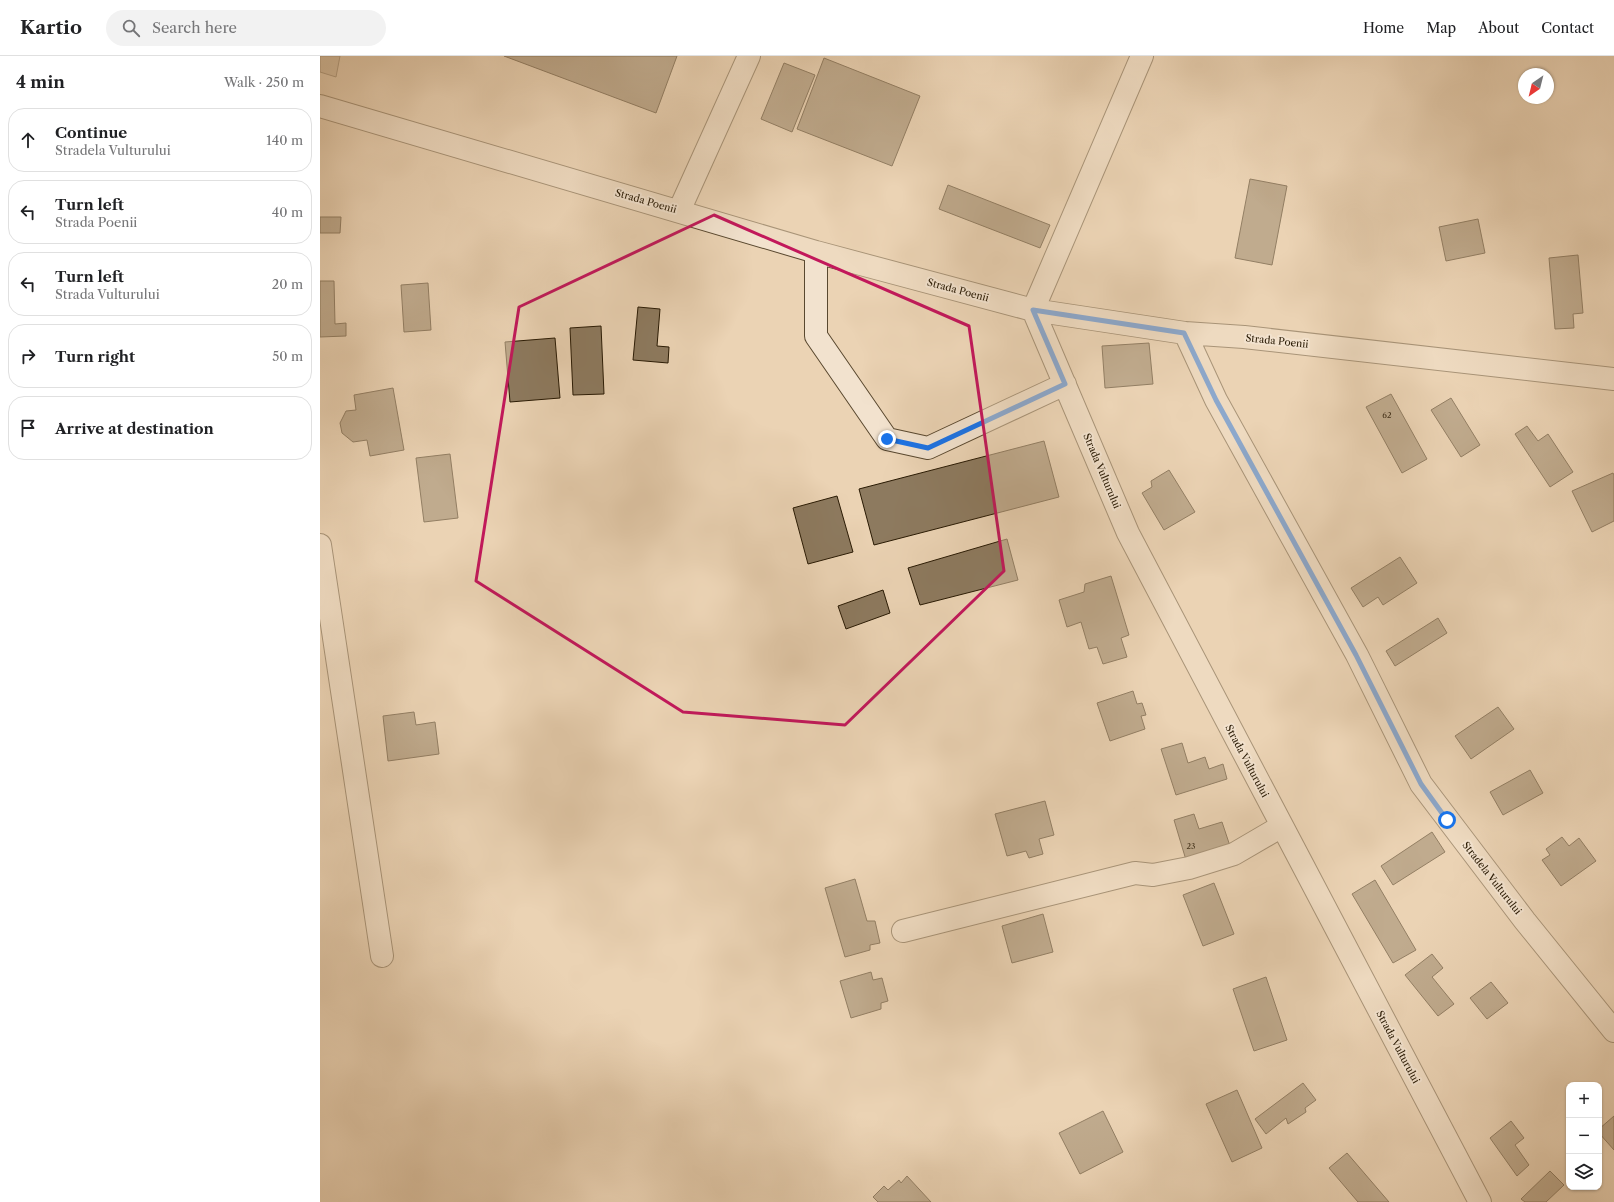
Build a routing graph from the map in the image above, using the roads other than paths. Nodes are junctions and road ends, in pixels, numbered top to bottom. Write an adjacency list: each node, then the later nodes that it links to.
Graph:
1 (749, 56): 4 (street)
2 (1142, 56): 6 (street)
3 (320, 106): 4 (street, Strada Poenii)
4 (679, 211): 5 (street, Strada Poenii)
5 (816, 252): 6 (street, Strada Poenii); 9 (street)
6 (1033, 310): 7 (street, Strada Poenii); 9 (street, Strada Vulturului)
7 (1184, 333): 8 (street, Strada Poenii); 14 (street, Stradela Vulturului)
8 (1614, 379)
9 (1065, 384): 11 (street, Strada Vulturului)
10 (320, 545): 13 (street)
11 (1282, 826): 12 (street); 15 (street, Strada Vulturului)
12 (903, 931)
13 (382, 956)
14 (1614, 1031)
15 (1480, 1202)

